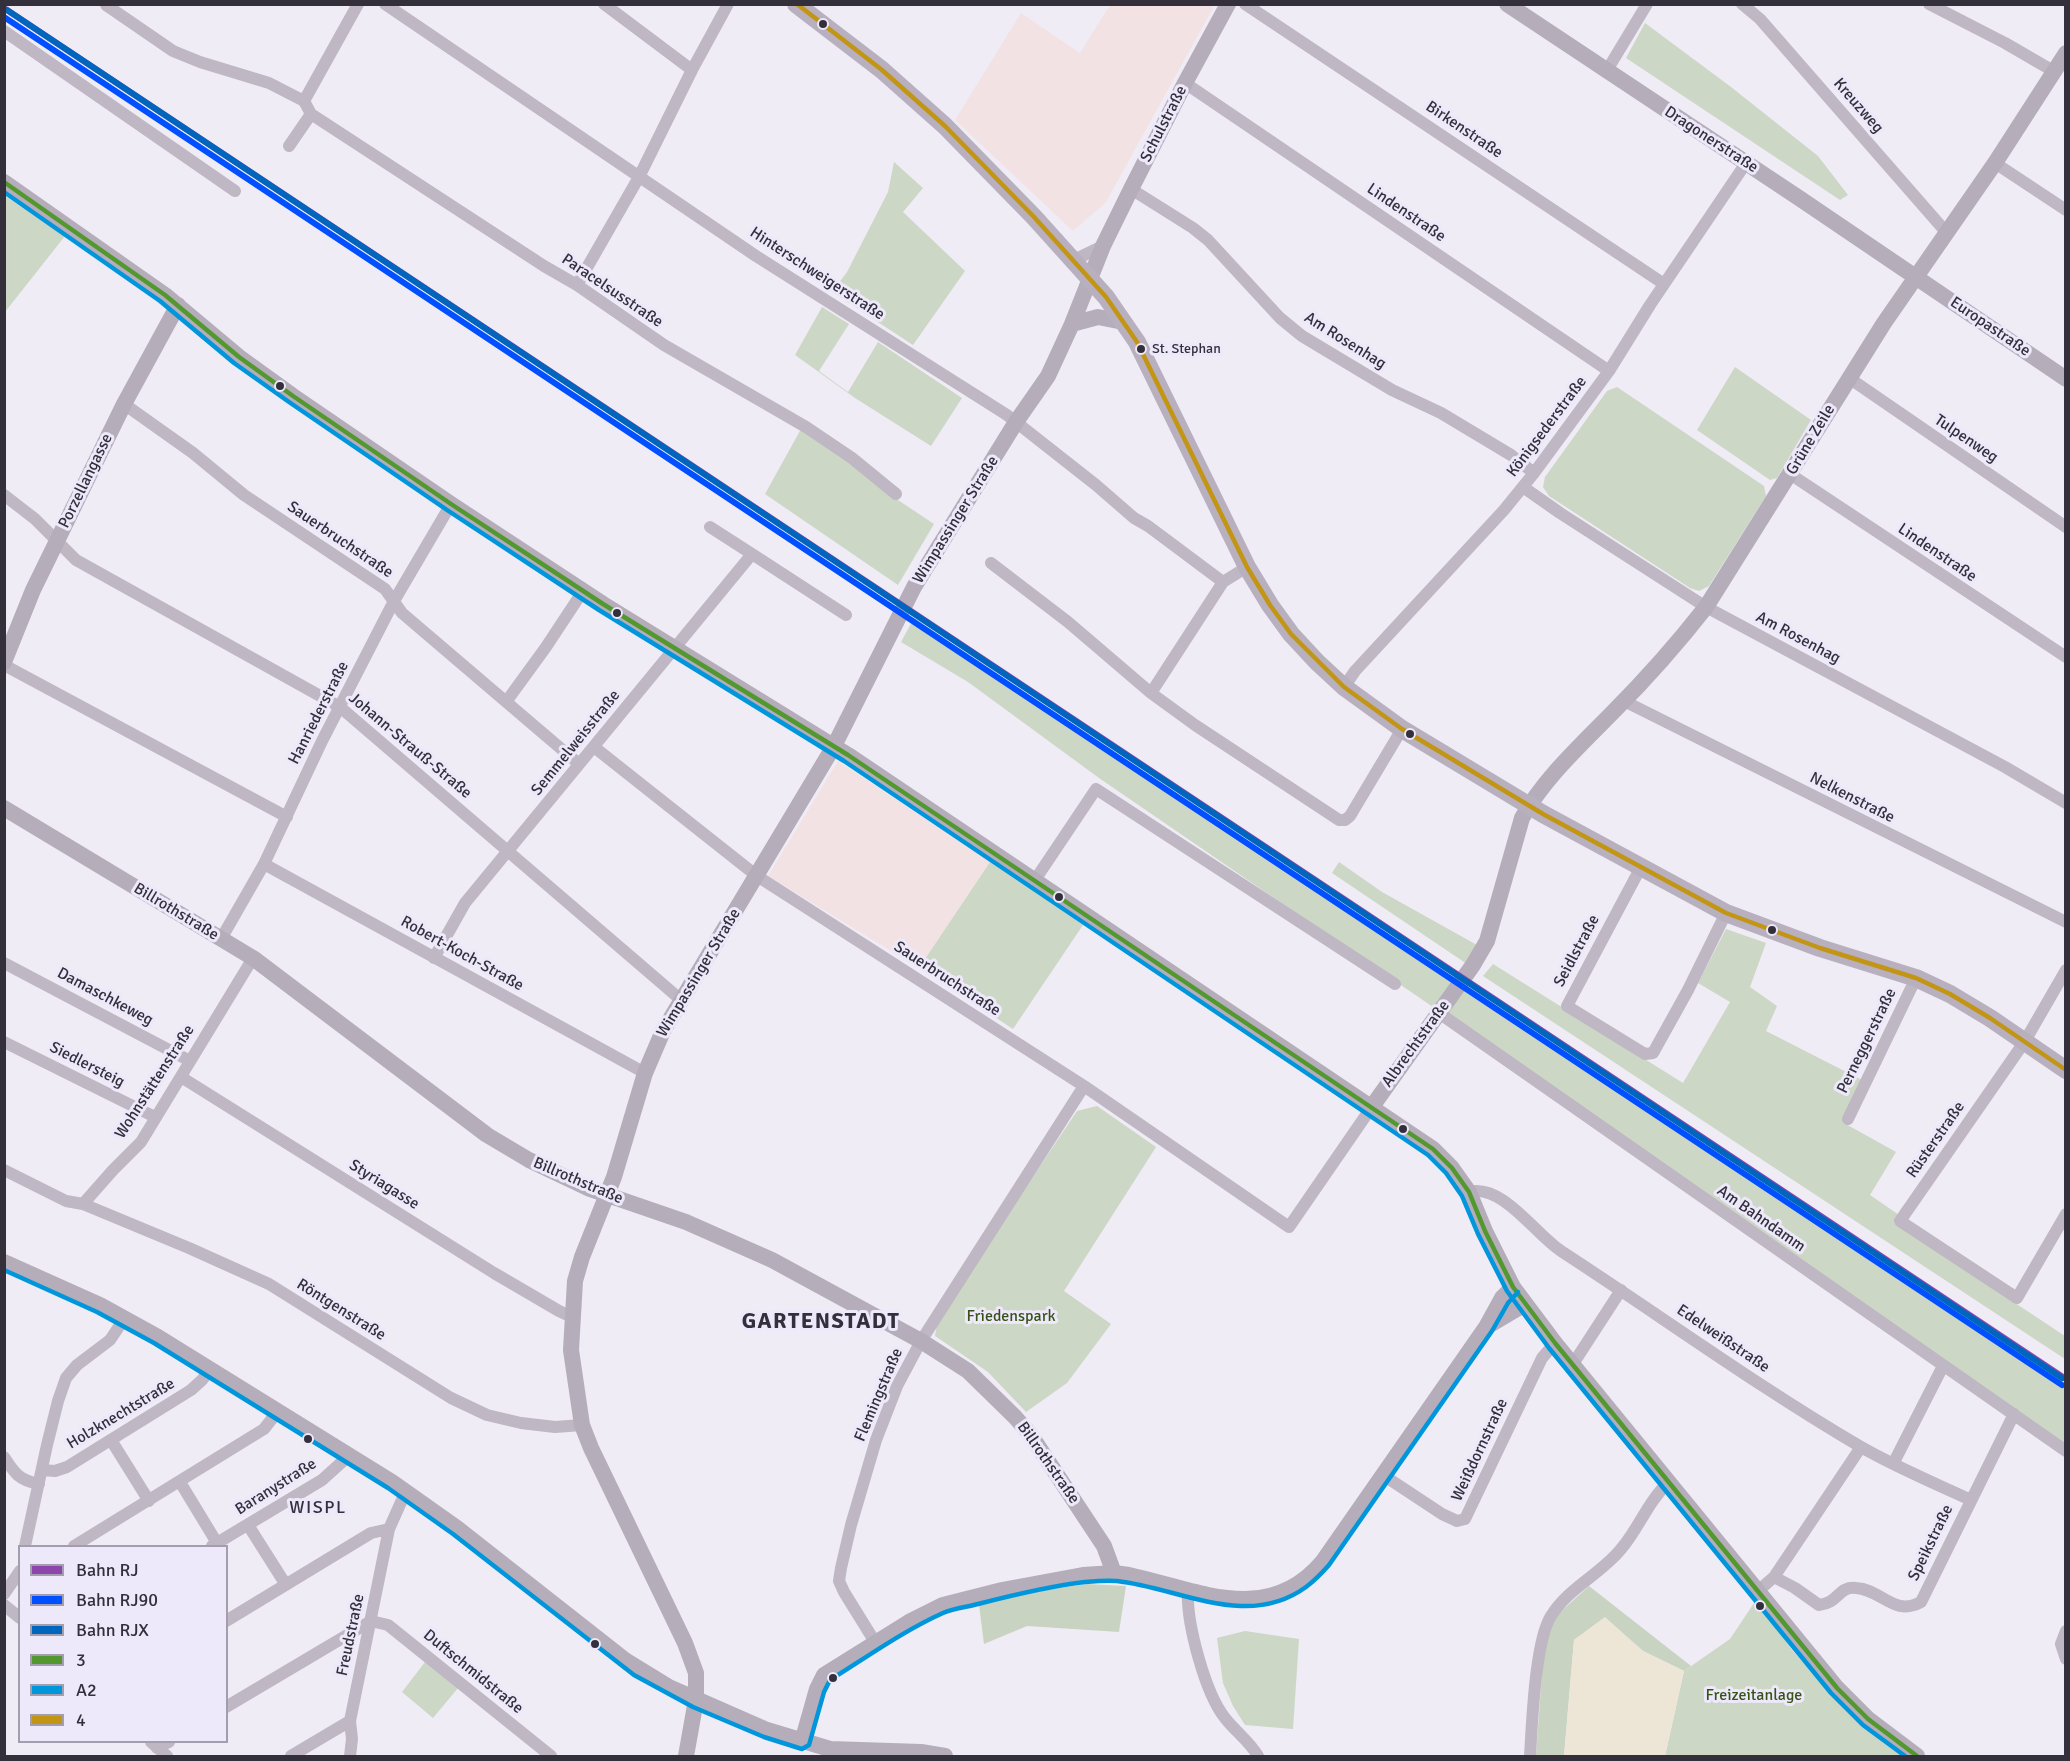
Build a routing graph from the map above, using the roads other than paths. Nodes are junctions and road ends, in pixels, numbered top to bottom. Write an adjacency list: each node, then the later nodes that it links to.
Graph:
1 (358, 4): 19 (street)
2 (385, 4): 24 (street, Hinterschweigerstraße)
3 (603, 4): 15 (street)
4 (728, 4): 15 (street)
5 (796, 4): 31 (main road)
6 (1228, 4): 18 (street, Schulstraße)
7 (1245, 4): 34 (street, Birkenstraße)
8 (1507, 4): 16 (street, Dragonerstraße)
9 (1647, 4): 16 (street)
10 (1742, 4): 29 (street, Kreuzweg)
11 (1929, 4): 17 (street)
12 (106, 5): 19 (street)
13 (4, 31): 27 (street)
14 (2066, 53): 17 (street, Grüne Zeile)
15 (692, 70): 24 (street)
16 (1606, 72): 22 (street, Dragonerstraße)
17 (2055, 72): 23 (street, Grüne Zeile)
18 (1185, 83): 26 (street, Schulstraße); 39 (street, Lindenstraße)
19 (304, 101): 20 (street)
20 (311, 114): 21 (street); 35 (street, Paracelsusstraße)
21 (289, 146)
22 (1746, 163): 32 (street, Dragonerstraße); 34 (street, Königsederstraße)
23 (1995, 163): 28 (street); 29 (street, Grüne Zeile)
24 (639, 177): 35 (street); 43 (street, Hinterschweigerstraße)
25 (4, 182): 36 (street)
26 (1131, 189): 30 (street, Schulstraße); 44 (street, Am Rosenhag)
27 (235, 191)
28 (2065, 208)
29 (1946, 232): 32 (street, Grüne Zeile)
30 (1103, 246): 31 (street); 33 (street, Schulstraße)
31 (1074, 260): 33 (main road)
32 (1915, 276): 40 (street, Grüne Zeile); 41 (street, Europastraße)
33 (1090, 278): 37 (main road); 38 (street, Wimpassinger Straße)
34 (1664, 284): 39 (street, Königsederstraße)
35 (577, 285): 47 (street, Paracelsusstraße)
36 (178, 305): 42 (street, Porzellangasse); 49 (street)
37 (1123, 322): 38 (street); 55 (main road)
38 (1072, 324): 43 (street, Wimpassinger Straße)
39 (1609, 370): 44 (street, Königsederstraße)
40 (1849, 378): 45 (street, Grüne Zeile); 51 (street, Tulpenweg)
41 (2066, 379)
42 (124, 404): 52 (street, Porzellangasse); 58 (street, Sauerbruchstraße)
43 (1016, 422): 56 (street, Hinterschweigerstraße); 70 (street, Wimpassinger Straße)
44 (1534, 473): 46 (street, Königsederstraße)
45 (1790, 474): 59 (street, Grüne Zeile); 62 (street, Lindenstraße)
46 (1523, 487): 59 (street, Am Rosenhag); 64 (street, Königsederstraße)
47 (896, 494)
48 (4, 495): 52 (street, Johann-Strauß-Straße)
49 (451, 504): 57 (street); 58 (street, Hanriederstraße)
50 (710, 527): 53 (street)
51 (2066, 527)
52 (57, 541): 63 (street, Porzellangasse); 68 (street, Johann-Strauß-Straße)
53 (752, 554): 60 (street); 61 (street, Semmelweisstraße)
54 (991, 563): 65 (street)
55 (1247, 567): 56 (street); 64 (main road)
56 (1223, 582): 65 (street)
57 (583, 591): 61 (street); 67 (street)
58 (394, 601): 67 (street, Sauerbruchstraße); 68 (street, Hanriederstraße)
59 (1706, 607): 66 (street, Grüne Zeile); 73 (street, Am Rosenhag)
60 (846, 615)
61 (675, 648): 70 (street); 71 (street, Semmelweisstraße)
62 (2066, 657)
63 (4, 664): 76 (street)
64 (1344, 687): 69 (main road)
65 (1151, 693): 69 (street)
66 (1625, 700): 74 (street, Grüne Zeile); 83 (street, Nelkenstraße)
67 (506, 702): 72 (street, Sauerbruchstraße)
68 (340, 707): 76 (street, Hanriederstraße); 77 (street, Johann-Strauß-Straße)
69 (1402, 729): 74 (main road)
70 (834, 746): 80 (street, Wimpassinger Straße); 81 (street)
71 (594, 747): 72 (street, Semmelweisstraße); 80 (street, Sauerbruchstraße)
72 (579, 764): 77 (street, Semmelweisstraße)
73 (2066, 803)
74 (1530, 805): 79 (main road); 92 (street, Albrechtstraße)
75 (4, 808): 84 (street, Billrothstraße)
76 (287, 817): 78 (street, Hanriederstraße)
77 (508, 851): 86 (street, Semmelweisstraße); 91 (street, Johann-Strauß-Straße)
78 (264, 864): 84 (street, Hanriederstraße); 86 (street, Robert-Koch-Straße)
79 (1641, 867): 82 (main road); 82 (street, Seidlstraße)
80 (757, 876): 91 (street, Wimpassinger Straße); 99 (street, Sauerbruchstraße)
81 (1035, 880): 90 (street); 100 (street)
82 (1726, 913): 89 (main road)
83 (2066, 922)
84 (221, 939): 85 (street, Billrothstraße)
85 (253, 958): 95 (street, Wohnstättenstraße); 105 (street, Billrothstraße)
86 (434, 958): 97 (street, Robert-Koch-Straße)
87 (4, 963): 95 (street, Damaschkeweg)
88 (2066, 970): 93 (street)
89 (1916, 978): 93 (main road); 102 (street, Perneggerstraße)
90 (1395, 984)
91 (680, 999): 97 (street, Wimpassinger Straße)
92 (1439, 1013): 100 (street, Albrechtstraße); 118 (street, Am Bahndamm)
93 (2025, 1041): 96 (main road); 107 (street, Rüsterstraße)
94 (4, 1042): 101 (street, Siedlersteig)
95 (190, 1061): 98 (street, Wohnstättenstraße)
96 (2066, 1070)
97 (645, 1074): 105 (street, Wimpassinger Straße)
98 (181, 1077): 101 (street, Wohnstättenstraße); 112 (street, Styriagasse)
99 (1084, 1086): 100 (street, Sauerbruchstraße); 115 (street, Flemingstraße)
100 (1371, 1108): 104 (street)
101 (155, 1117): 106 (street, Wohnstättenstraße)
102 (1848, 1119)
103 (4, 1170): 106 (street)
104 (1469, 1192): 109 (street); 110 (street, Edelweißstraße)
105 (607, 1195): 112 (street, Wimpassinger Straße); 115 (street, Billrothstraße)
106 (83, 1204): 122 (street, Röntgenstraße)
107 (2066, 1214)
108 (4, 1262): 113 (street)
109 (1513, 1287): 111 (street); 114 (street)
110 (1621, 1290): 117 (street); 124 (street, Edelweißstraße)
111 (1526, 1304): 114 (street); 116 (street)
112 (572, 1317): 122 (street, Wimpassinger Straße)
113 (124, 1319): 119 (street); 129 (street)
114 (1486, 1327): 130 (street)
115 (921, 1341): 142 (street, Billrothstraße); 154 (street, Flemingstraße)
116 (1555, 1343): 117 (street); 130 (street, Weißdornstraße)
117 (1572, 1364): 132 (street)
118 (1943, 1366): 121 (street, Am Bahndamm); 128 (street)
119 (210, 1370): 120 (street); 123 (street, Holzknechtstraße)
120 (278, 1411): 126 (street); 131 (street)
121 (2014, 1414): 125 (street, Am Bahndamm); 135 (street, Speikstraße)
122 (582, 1425): 156 (street, Wimpassinger Straße)
123 (111, 1440): 129 (street, Holzknechtstraße); 136 (street)
124 (1861, 1447): 128 (street, Edelweißstraße); 144 (street)
125 (2066, 1451)
126 (347, 1454): 134 (street); 137 (street, Baranystraße)
127 (4, 1457): 133 (street)
128 (1893, 1464): 135 (street, Edelweißstraße)
129 (42, 1470): 133 (street)
130 (1383, 1475): 146 (street)
131 (180, 1482): 136 (street); 141 (street, Baranystraße)
132 (1669, 1482): 147 (street); 166 (street)
133 (39, 1484): 139 (street)
134 (406, 1491): 138 (street, Freudstraße); 156 (street)
135 (1971, 1500): 144 (street, Speikstraße)
136 (148, 1501): 140 (street)
137 (248, 1525): 141 (street, Baranystraße); 145 (street)
138 (389, 1529): 145 (street); 152 (street, Freudstraße)
139 (25, 1545)
140 (76, 1545)
141 (214, 1545)
142 (1114, 1573): 146 (street); 154 (street)
143 (18, 1574): 148 (street)
144 (1774, 1577): 147 (street)
145 (286, 1585): 151 (street)
146 (1188, 1590): 165 (street)
147 (1758, 1591): 167 (street)
148 (4, 1594)
149 (4, 1605): 150 (street)
150 (18, 1616)
151 (228, 1620)
152 (371, 1621): 157 (street); 158 (street, Freudstraße); 162 (street, Duftschmidstraße)
153 (2066, 1631): 155 (street)
154 (875, 1642): 159 (street)
155 (2066, 1659)
156 (696, 1700): 159 (street); 163 (street, Wimpassinger Straße)
157 (228, 1706)
158 (350, 1721): 160 (street); 161 (street, Freudstraße)
159 (802, 1742): 164 (street)
160 (291, 1756)
161 (350, 1756)
162 (551, 1756)
163 (686, 1756)
164 (945, 1756)
165 (1258, 1756)
166 (1530, 1756)
167 (1917, 1756)

